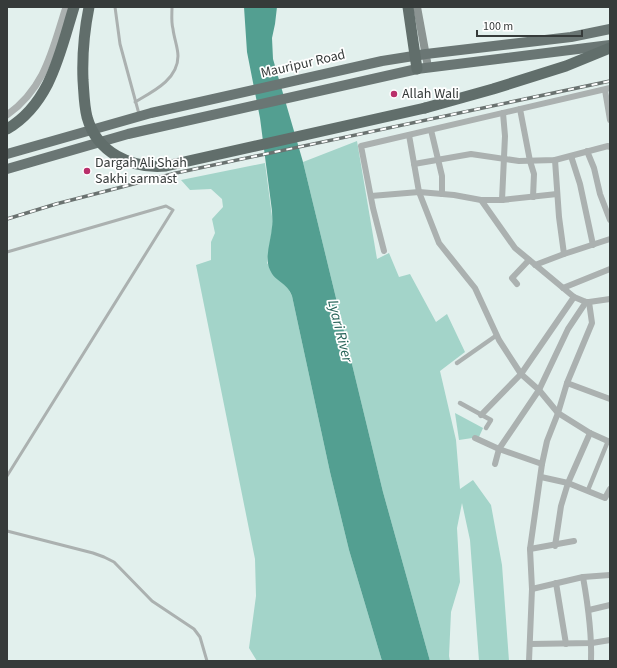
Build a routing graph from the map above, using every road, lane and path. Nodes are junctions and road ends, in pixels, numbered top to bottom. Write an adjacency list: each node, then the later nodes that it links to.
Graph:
1 (66, 7): 18 (street)
2 (74, 7): 21 (highway)
3 (89, 7): 10 (highway, bridge)
4 (115, 7): 15 (lane)
5 (172, 7): 15 (lane)
6 (408, 7): 11 (highway)
7 (417, 7): 11 (main road)
8 (610, 29): 11 (highway, Mauripur Road)
9 (610, 45): 12 (highway)
10 (610, 48)
11 (420, 55): 12 (main road); 13 (highway); 19 (highway, Mauripur Road)
12 (428, 67): 13 (highway)
13 (417, 69): 33 (highway)
14 (607, 89): 16 (street); 20 (street)
15 (135, 102): 19 (lane)
16 (520, 110): 17 (street); 31 (street)
17 (503, 113): 22 (street); 28 (street)
18 (7, 115)
19 (139, 116): 26 (highway, Mauripur Road)
20 (610, 120)
21 (7, 129)
22 (431, 130): 23 (street); 29 (street)
23 (409, 135): 32 (street); 37 (street)
24 (610, 147): 25 (street)
25 (587, 151): 27 (street); 41 (street)
26 (7, 154)
27 (571, 156): 30 (street); 43 (street)
28 (504, 159): 29 (street); 31 (street); 40 (street)
29 (437, 160): 32 (street); 35 (street)
30 (555, 160): 31 (street); 36 (street)
31 (530, 161): 38 (street)
32 (414, 164): 34 (street)
33 (7, 169)
34 (419, 192): 35 (street); 37 (street); 55 (street)
35 (442, 194): 39 (street)
36 (557, 194): 38 (street); 46 (street)
37 (371, 196): 44 (street)
38 (534, 197): 40 (street)
39 (481, 200): 40 (street); 47 (street)
40 (502, 200)
41 (610, 220)
42 (610, 239): 43 (street)
43 (593, 245): 46 (street)
44 (384, 251)
45 (7, 252): 71 (lane)
46 (564, 254): 48 (street)
47 (530, 260): 48 (street); 50 (street)
48 (535, 265): 51 (street)
49 (610, 269): 51 (street)
50 (517, 284)
51 (563, 288): 52 (street)
52 (574, 297): 54 (street); 57 (street)
53 (610, 299): 54 (street)
54 (587, 302): 58 (street); 59 (street)
55 (497, 336): 56 (street); 57 (street)
56 (457, 363)
57 (521, 374): 59 (street); 63 (street)
58 (567, 383): 60 (street); 62 (street)
59 (539, 390): 62 (street); 68 (street)
60 (610, 399)
61 (460, 403): 63 (street)
62 (558, 413): 65 (street); 70 (street)
63 (481, 415): 64 (street)
64 (486, 428)
65 (590, 433): 67 (street); 73 (street)
66 (475, 438): 68 (street)
67 (609, 442): 75 (street)
68 (499, 449): 69 (street); 70 (street)
69 (495, 464)
70 (542, 464): 72 (street)
71 (7, 476)
72 (541, 477): 73 (street); 79 (street)
73 (568, 483): 75 (street); 78 (street)
74 (610, 489): 75 (street)
75 (588, 490)
76 (7, 531): 90 (lane)
77 (574, 541): 78 (street)
78 (555, 546): 79 (street)
79 (530, 549): 83 (street)
80 (610, 575): 81 (street)
81 (583, 577): 82 (street); 85 (street)
82 (556, 583): 83 (street); 88 (street)
83 (532, 589): 87 (street)
84 (610, 605): 85 (street)
85 (588, 610): 89 (street)
86 (610, 640): 89 (street)
87 (530, 644): 88 (street); 91 (street)
88 (566, 644): 89 (street)
89 (592, 644): 92 (street)
90 (207, 661)
91 (529, 661)
92 (591, 661)

